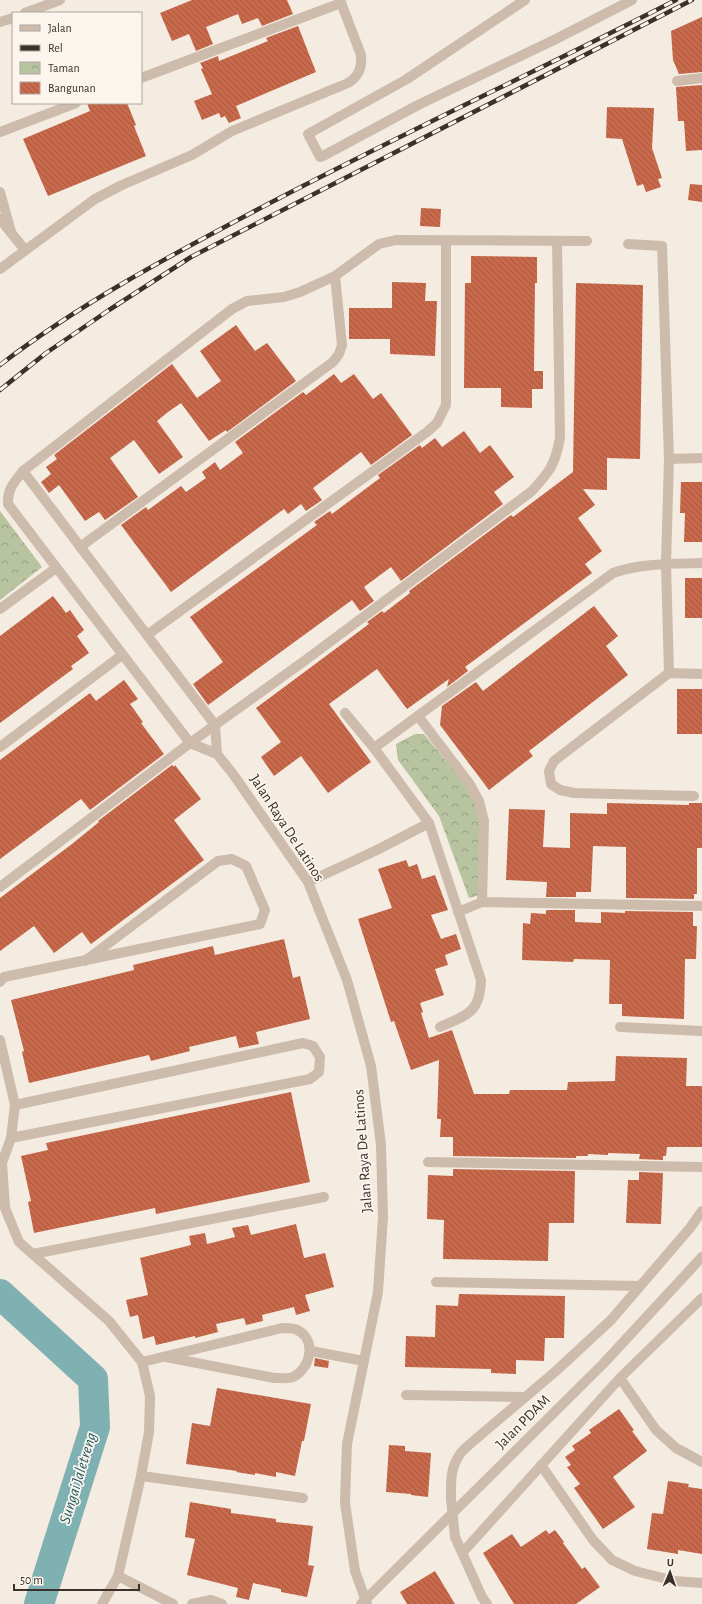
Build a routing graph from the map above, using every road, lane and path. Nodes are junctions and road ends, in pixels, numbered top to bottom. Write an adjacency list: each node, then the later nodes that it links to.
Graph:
1 (60, 0): 5 (street)
2 (526, 0): 3 (street)
3 (632, 0)
4 (340, 1): 8 (street); 20 (street)
5 (28, 12)
6 (12, 18): 7 (street)
7 (0, 22)
8 (142, 78)
9 (702, 78): 10 (street)
10 (677, 81)
11 (73, 104): 12 (street)
12 (0, 132)
13 (0, 192): 15 (street)
14 (0, 219): 15 (street)
15 (12, 232): 20 (street)
16 (446, 241): 17 (street); 22 (street); 31 (street)
17 (558, 241): 18 (street); 37 (street)
18 (587, 241)
19 (628, 244): 24 (street)
20 (25, 250): 21 (street)
21 (0, 269)
22 (335, 276): 25 (street); 26 (street)
23 (702, 458): 24 (street)
24 (669, 459): 28 (street)
25 (23, 471): 26 (street); 29 (street)
26 (80, 547): 31 (street)
27 (702, 563): 28 (street)
28 (666, 564): 33 (street); 36 (street)
29 (56, 568): 30 (street); 32 (street)
30 (0, 610)
31 (147, 635): 37 (street)
32 (122, 655): 38 (street); 39 (street)
33 (669, 673): 34 (street); 42 (street)
34 (702, 674)
35 (345, 713): 40 (street)
36 (418, 716): 40 (street); 46 (street)
37 (215, 725): 38 (street); 41 (street)
38 (190, 742): 41 (street); 45 (street)
39 (0, 747)
40 (374, 748): 43 (street)
41 (217, 754): 44 (street, Jalan Raya De Latinos)
42 (694, 796)
43 (429, 823): 44 (street); 48 (street)
44 (308, 882): 68 (street, Jalan Raya De Latinos)
45 (0, 887)
46 (482, 902): 47 (street); 48 (street)
47 (702, 906)
48 (458, 912): 52 (street)
49 (85, 961): 49 (street); 50 (street)
50 (0, 982)
51 (620, 1026): 53 (street)
52 (440, 1027)
53 (702, 1030)
54 (0, 1040): 55 (street)
55 (14, 1105): 56 (street); 56 (street)
56 (11, 1138): 61 (street)
57 (428, 1162): 58 (street)
58 (702, 1167)
59 (324, 1197): 61 (street)
60 (702, 1210): 64 (street)
61 (33, 1254): 69 (street)
62 (702, 1257): 84 (street, Jalan PDAM)
63 (436, 1282): 64 (street)
64 (640, 1286): 72 (street)
65 (702, 1298): 70 (street)
66 (311, 1351): 67 (street); 67 (street); 68 (street)
67 (166, 1357): 69 (street)
68 (364, 1361): 85 (street, Jalan Raya De Latinos, bridge)
69 (142, 1362): 75 (street)
70 (620, 1378): 73 (street); 74 (street)
71 (406, 1395): 72 (street)
72 (525, 1397): 77 (street, bridge)
73 (702, 1462)
74 (541, 1465): 77 (street); 79 (street)
75 (141, 1476): 76 (street); 78 (street)
76 (303, 1498)
77 (463, 1552): 86 (street)
78 (118, 1576): 80 (street); 81 (street)
79 (702, 1583)
80 (102, 1604)
81 (173, 1604)
82 (192, 1604): 83 (street)
83 (222, 1604)
84 (361, 1604)
85 (367, 1604)
86 (487, 1604)

